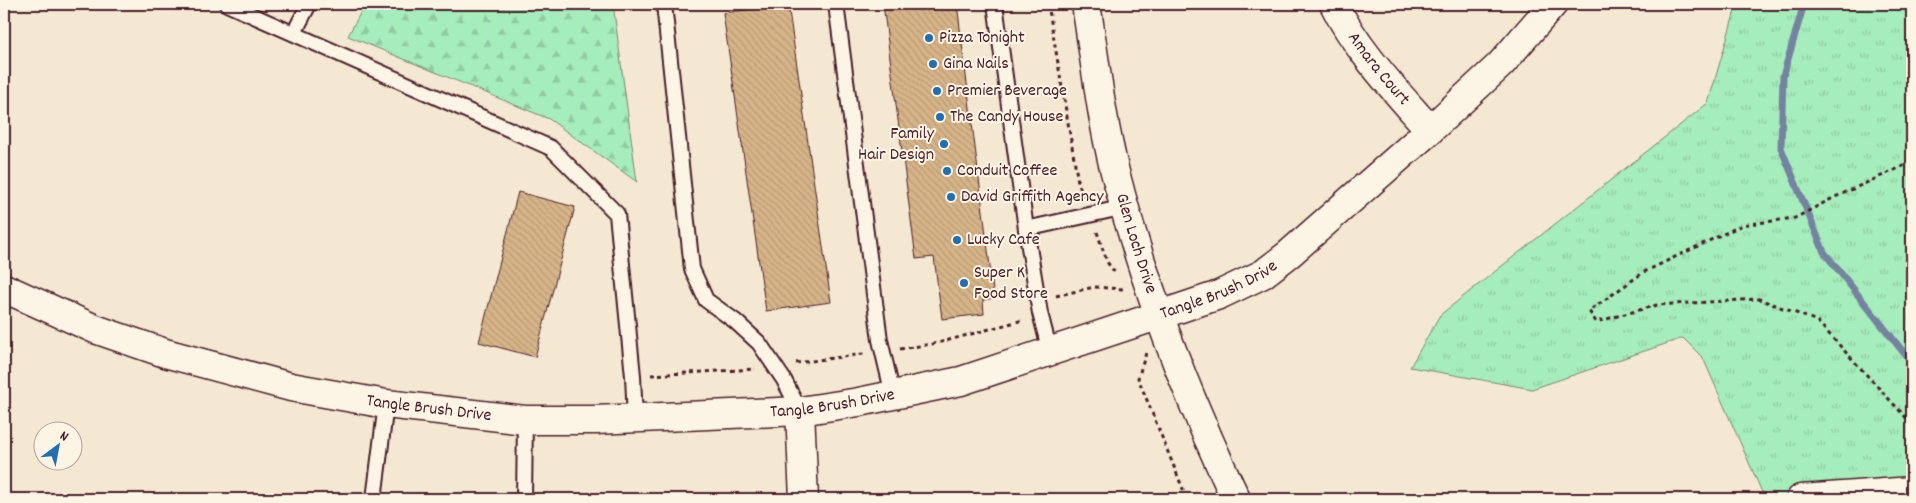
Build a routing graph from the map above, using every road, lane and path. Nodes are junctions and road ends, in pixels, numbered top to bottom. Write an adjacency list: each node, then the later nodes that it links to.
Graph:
1 (227, 4): 10 (lane)
2 (309, 4): 10 (lane)
3 (664, 4): 24 (lane)
4 (836, 4): 22 (lane)
5 (995, 4): 15 (lane)
6 (1048, 4): 14 (path)
7 (1086, 4): 13 (street, Glen Loch Drive)
8 (1334, 4): 11 (street, Amara Court)
9 (1552, 4): 11 (street, Tangle Brush Drive)
10 (294, 33): 25 (lane)
11 (1430, 130): 20 (street, Tangle Brush Drive)
12 (1912, 162): 27 (path)
13 (1125, 207): 14 (lane); 20 (street, Glen Loch Drive)
14 (1090, 215): 15 (lane); 16 (path)
15 (1026, 228): 21 (lane)
16 (1118, 276)
17 (1124, 283): 19 (path)
18 (4, 288): 23 (street, Tangle Brush Drive)
19 (1129, 290)
20 (1160, 315): 21 (street, Tangle Brush Drive); 32 (street, Glen Loch Drive)
21 (1050, 352): 22 (street, Tangle Brush Drive)
22 (893, 395): 24 (street, Tangle Brush Drive)
23 (386, 404): 26 (street, Tangle Brush Drive); 29 (lane)
24 (800, 411): 25 (street, Tangle Brush Drive); 31 (street)
25 (635, 418): 26 (street, Tangle Brush Drive)
26 (525, 420): 30 (lane)
27 (1912, 424)
28 (1912, 491): 33 (street)
29 (374, 499)
30 (524, 499)
31 (804, 499)
32 (1236, 499)
33 (1800, 499)

